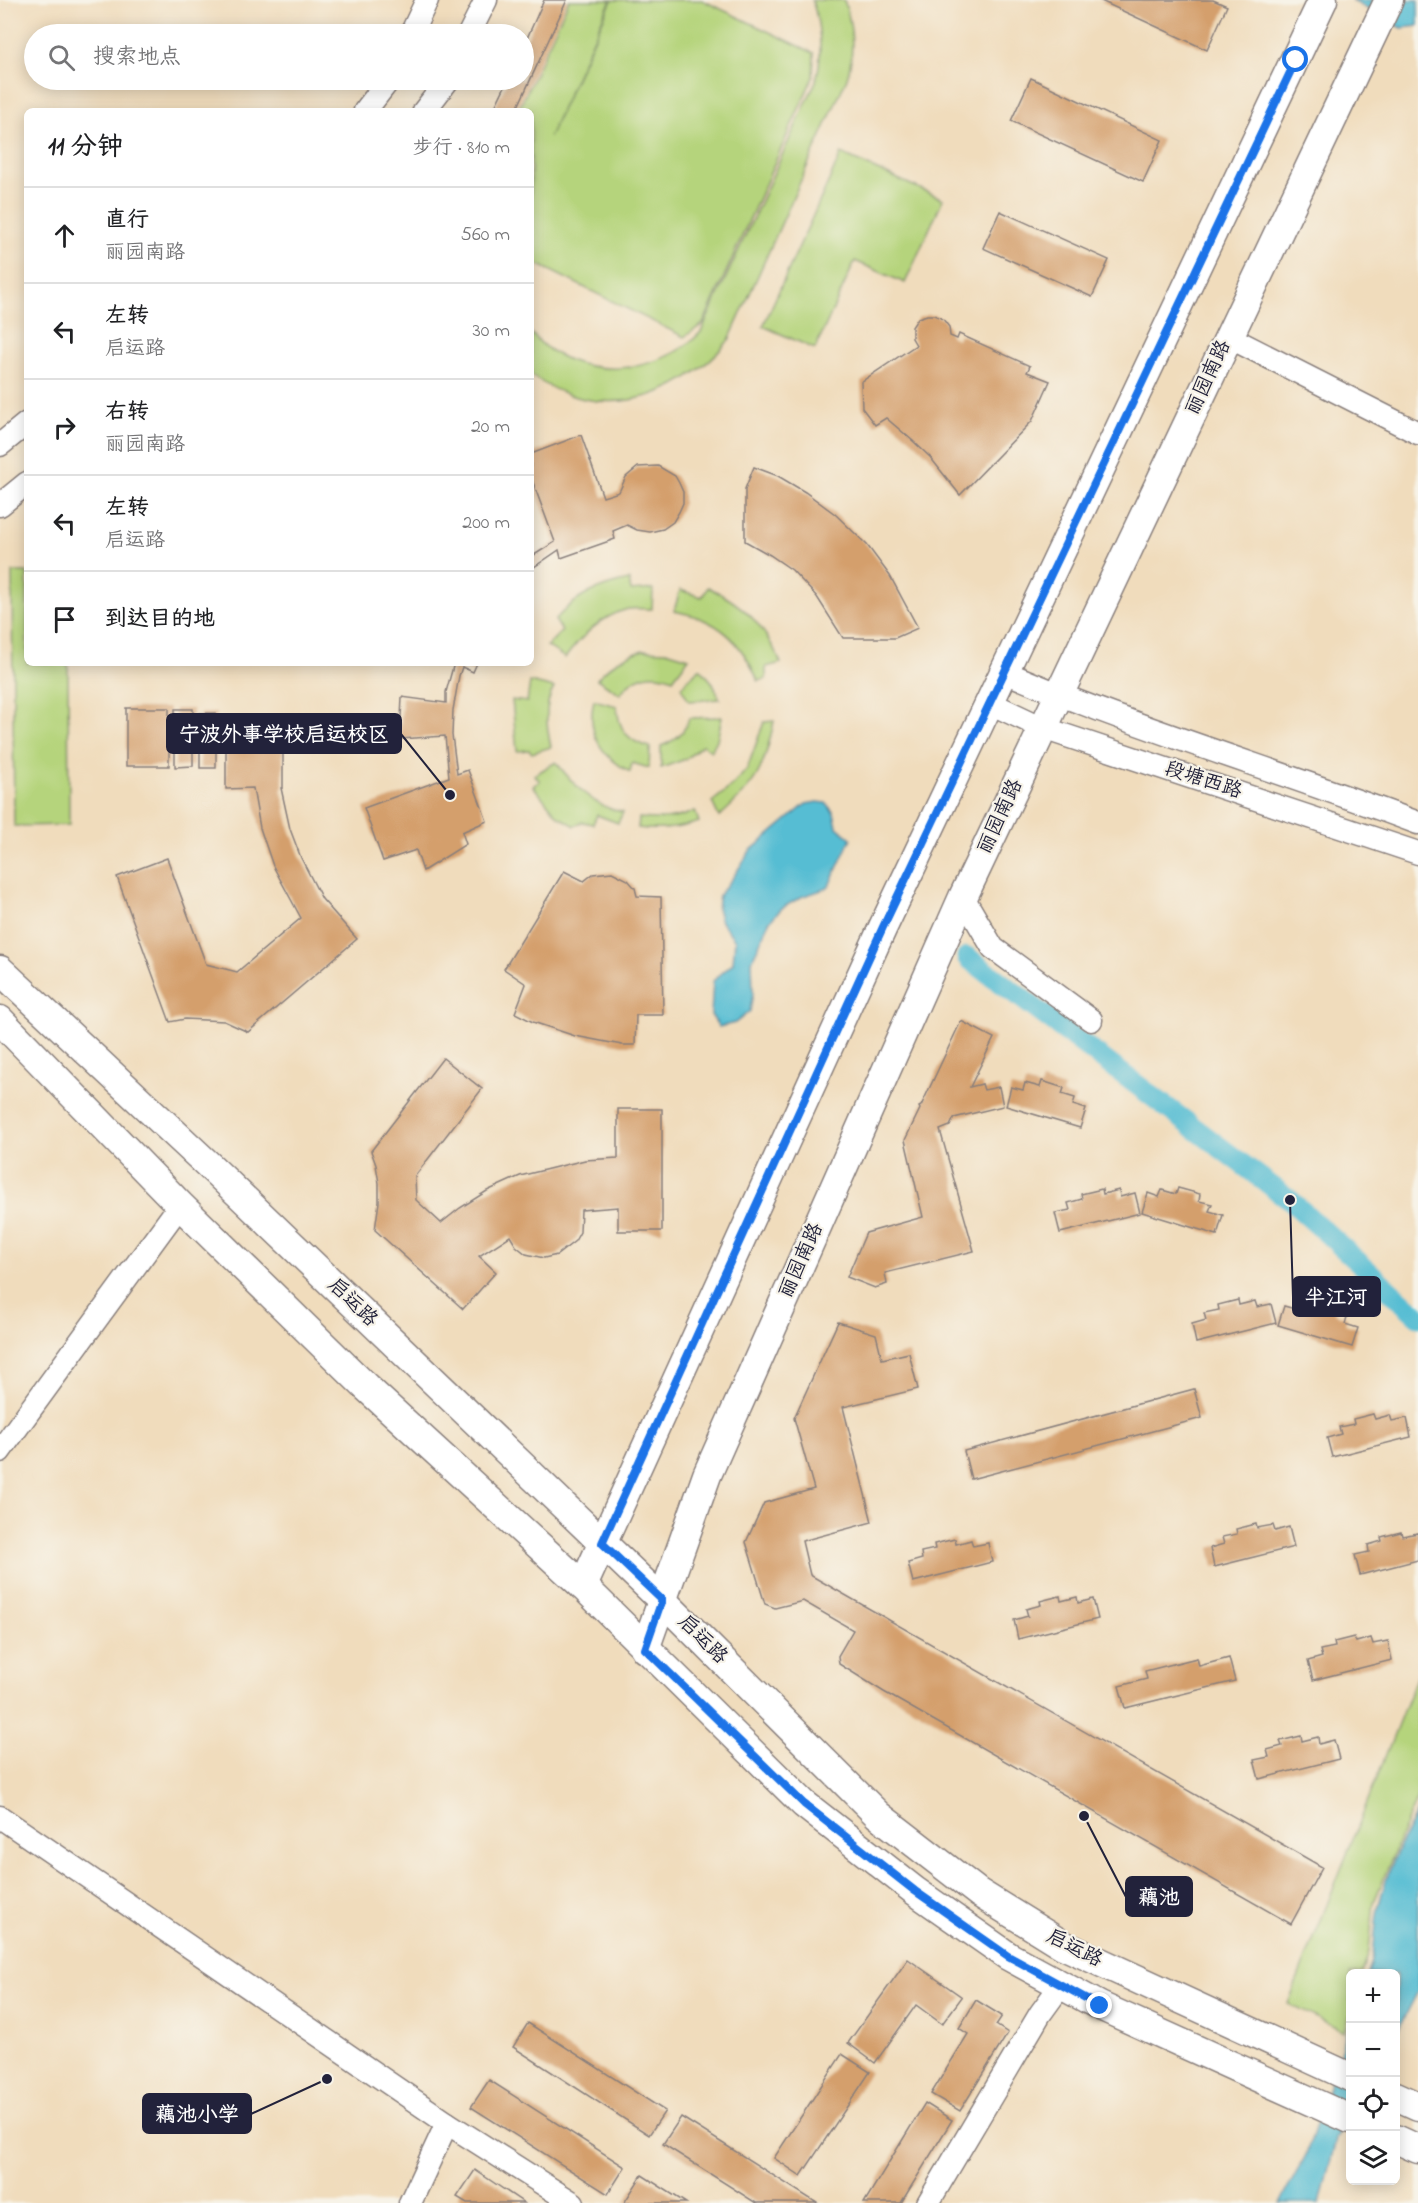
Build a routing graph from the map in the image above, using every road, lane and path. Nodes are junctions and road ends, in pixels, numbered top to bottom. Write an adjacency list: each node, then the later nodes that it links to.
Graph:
1 (427, 0): 5 (street)
2 (486, 0): 6 (street)
3 (1323, 0): 17 (main road)
4 (1389, 0): 11 (main road, 丽园南路)
5 (416, 24)
6 (475, 24)
7 (381, 90): 9 (street)
8 (440, 90): 10 (street)
9 (367, 108)
10 (426, 108)
11 (1228, 337): 13 (street); 18 (main road, 丽园南路)
12 (24, 425): 14 (street)
13 (1418, 433)
14 (0, 445)
15 (24, 485): 16 (street)
16 (0, 505)
17 (1005, 672): 18 (street, 段塘西路); 19 (main road)
18 (1059, 695): 20 (main road, 丽园南路); 21 (street, 段塘西路)
19 (990, 703): 20 (street, 段塘西路); 29 (main road)
20 (1043, 728): 22 (street, 段塘西路); 23 (main road, 丽园南路)
21 (1418, 823)
22 (1418, 853)
23 (963, 897): 26 (street); 31 (main road, 丽园南路)
24 (0, 970): 29 (main road, 启运路)
25 (0, 1020): 27 (main road, 启运路)
26 (1091, 1020)
27 (180, 1205): 28 (street); 30 (main road, 启运路)
28 (0, 1451)
29 (602, 1543): 30 (main road); 31 (main road, 启运路)
30 (583, 1586): 32 (main road, 启运路)
31 (662, 1600): 32 (main road, 丽园南路); 35 (main road, 启运路)
32 (645, 1649): 34 (main road, 启运路)
33 (0, 1816): 37 (street)
34 (1061, 1985): 36 (main road, 启运路); 40 (street)
35 (1346, 2074)
36 (1346, 2117)
37 (447, 2123): 38 (street); 39 (street)
38 (410, 2203)
39 (573, 2203)
40 (928, 2203)

